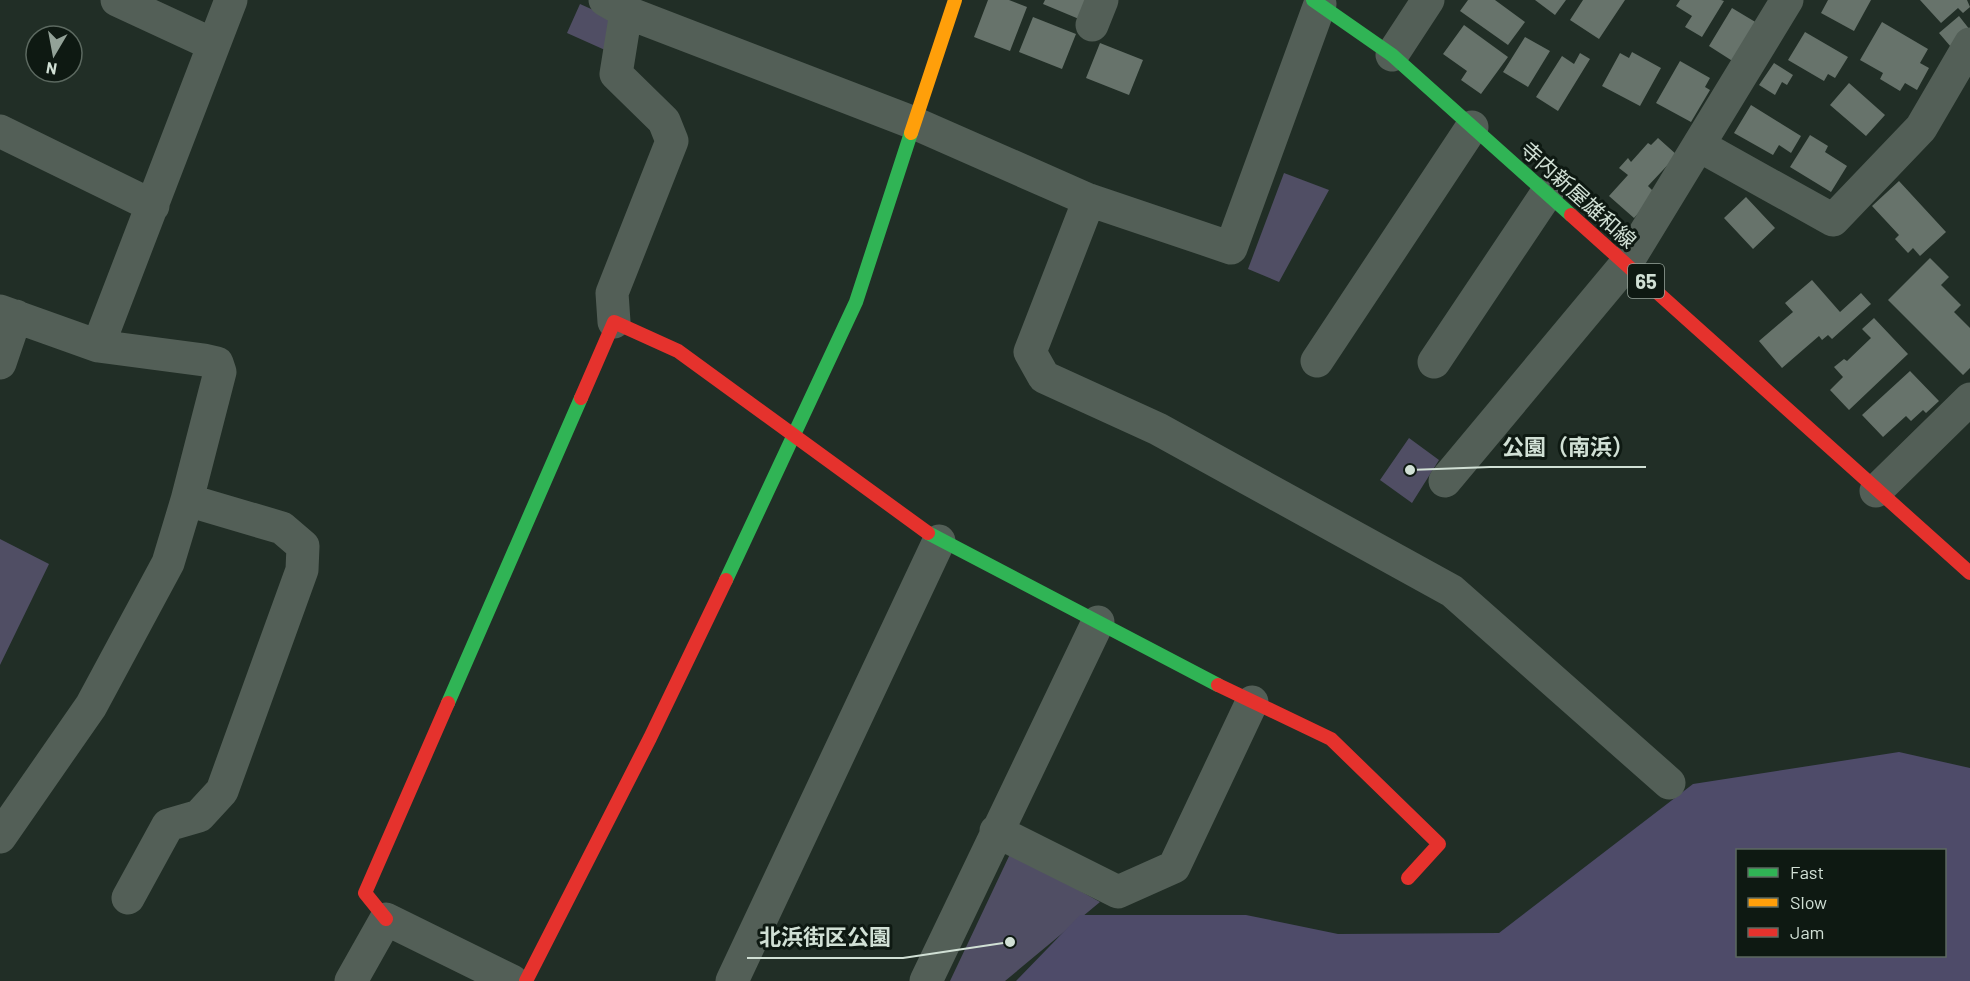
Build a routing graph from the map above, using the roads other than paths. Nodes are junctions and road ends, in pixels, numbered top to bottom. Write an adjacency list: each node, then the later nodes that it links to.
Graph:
1 (117, 0): 8 (street)
2 (231, 0): 8 (street)
3 (955, 0): 11 (street)
4 (1428, 0): 10 (street)
5 (1787, 0): 14 (street)
6 (1317, 2): 10 (street, 寺内新屋雄和線 / 65); 16 (street)
7 (615, 6): 11 (street); 20 (street)
8 (212, 44): 17 (street)
9 (1970, 44): 14 (street)
10 (1392, 55): 12 (street, 寺内新屋雄和線 / 65)
11 (914, 123): 16 (street); 26 (street)
12 (1472, 127): 15 (street, 寺内新屋雄和線 / 65); 22 (street)
13 (0, 131): 17 (street)
14 (1700, 146): 18 (street)
15 (1547, 193): 18 (street, 寺内新屋雄和線 / 65); 23 (street)
16 (1089, 200): 34 (street)
17 (153, 206): 21 (street)
18 (1626, 264): 27 (street); 28 (street, 寺内新屋雄和線 / 65)
19 (8, 313): 21 (street); 24 (street)
20 (614, 322): 26 (street); 39 (street)
21 (98, 346): 29 (street)
22 (1317, 361)
23 (1434, 362)
24 (0, 363)
25 (1970, 399): 28 (street)
26 (795, 437): 30 (street); 42 (street)
27 (1445, 481)
28 (1876, 491): 31 (street, 寺内新屋雄和線 / 65)
29 (188, 500): 36 (street); 38 (street)
30 (939, 541): 32 (street); 43 (street)
31 (1970, 573)
32 (1098, 622): 33 (street); 35 (street)
33 (1252, 702): 35 (street); 37 (street)
34 (1669, 783)
35 (996, 831): 44 (street)
36 (0, 837)
37 (1408, 878)
38 (128, 898)
39 (386, 919): 40 (street); 41 (street)
40 (351, 981)
41 (512, 981)
42 (526, 981)
43 (732, 981)
44 (926, 981)

